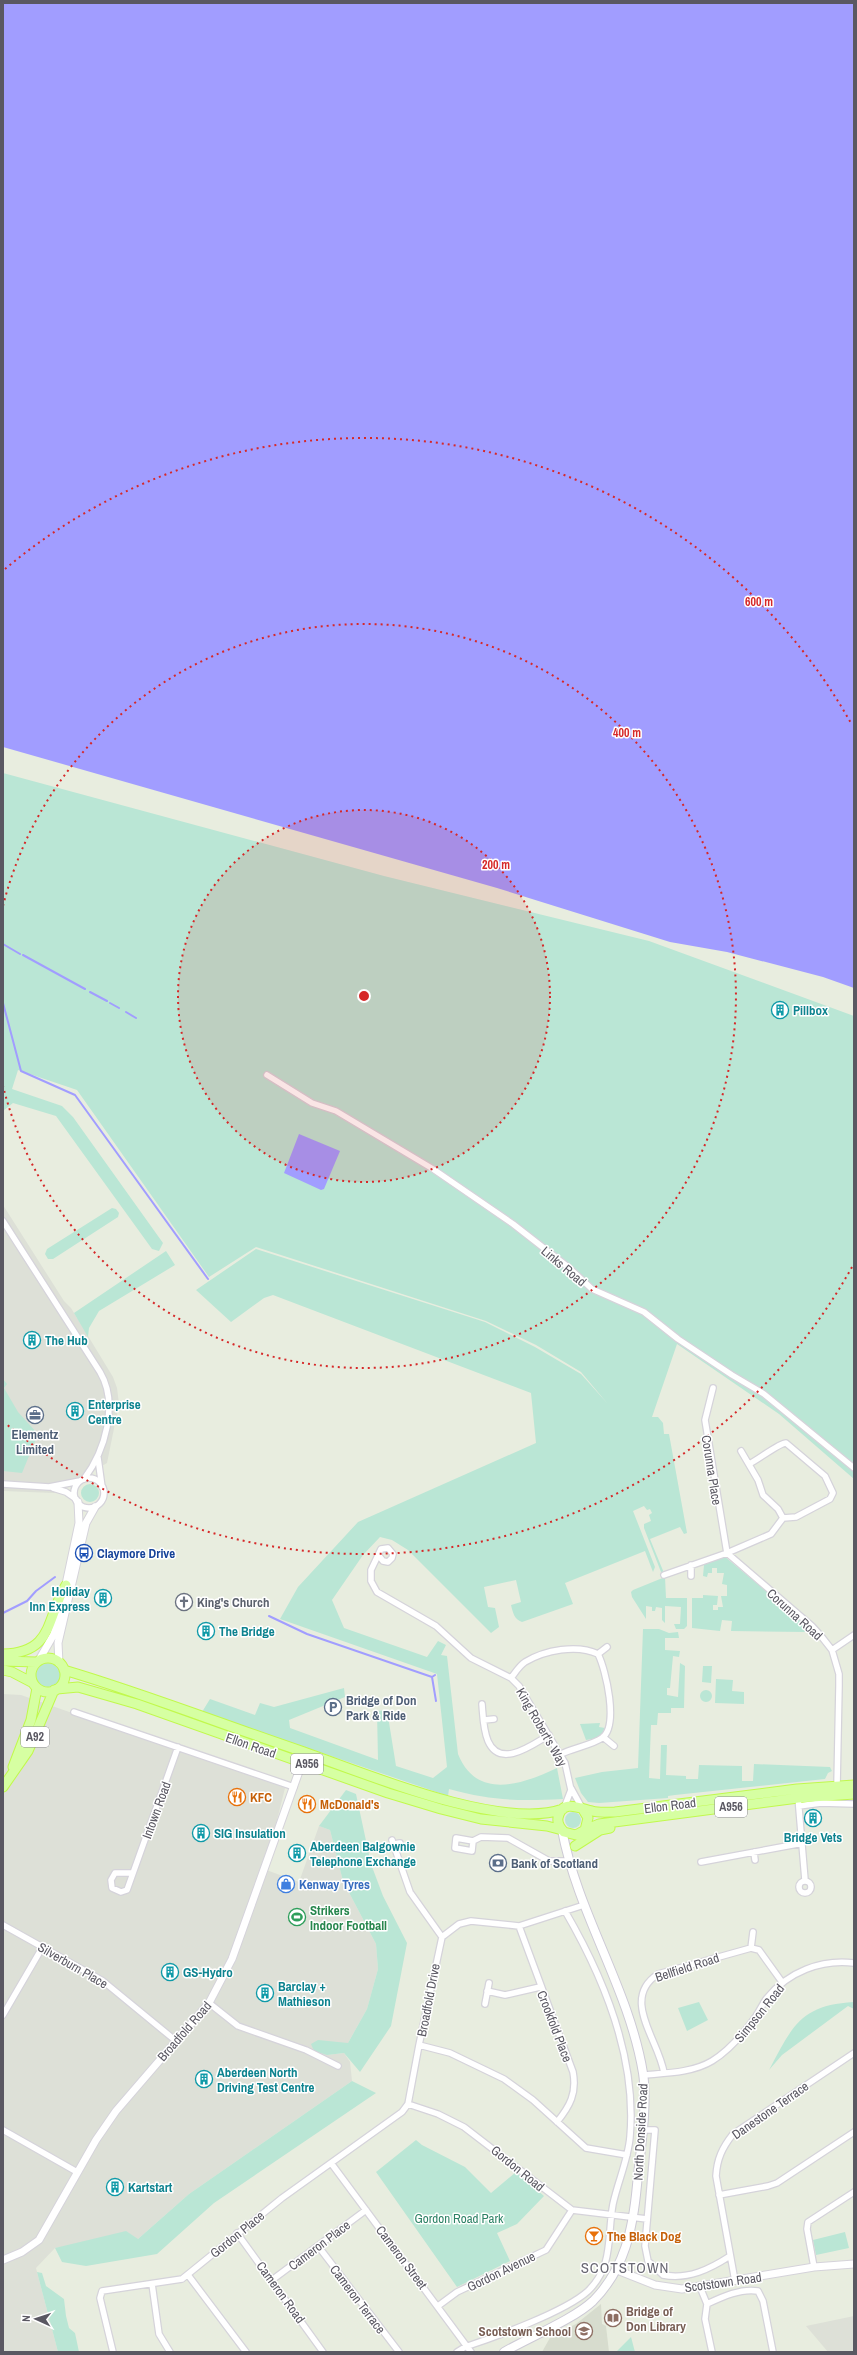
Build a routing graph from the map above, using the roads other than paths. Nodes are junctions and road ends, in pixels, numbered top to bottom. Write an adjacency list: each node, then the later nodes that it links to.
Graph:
1 (267, 1074): 7 (street, Links Road)
2 (3, 1221): 5 (street)
3 (713, 1388): 15 (street, Corunna Place)
4 (742, 1451): 6 (street)
5 (98, 1457): 8 (street); 10 (street)
6 (750, 1464): 14 (street); 14 (street)
7 (854, 1468)
8 (84, 1480): 10 (street); 11 (street); 12 (street)
9 (3, 1484): 11 (street)
10 (102, 1486): 13 (street)
11 (49, 1487): 12 (street)
12 (77, 1501): 13 (street); 20 (street)
13 (96, 1507): 28 (street)
14 (783, 1518): 15 (street)
15 (727, 1553): 17 (street); 23 (street, Corunna Road)
16 (379, 1556): 30 (street, King Robert's Way)
17 (691, 1565): 18 (street); 19 (street)
18 (664, 1575)
19 (691, 1576)
20 (66, 1585): 24 (main road); 27 (street)
21 (854, 1635): 23 (street)
22 (607, 1647): 25 (street)
23 (832, 1650): 45 (street, Corunna Road)
24 (3, 1654)
25 (598, 1654): 30 (street); 38 (street)
26 (3, 1661): 27 (main road)
27 (38, 1661): 28 (main road); 31 (main road, A92)
28 (62, 1666): 32 (main road, A92); 51 (main road, Ellon Road / A956)
29 (3, 1670): 31 (main road)
30 (510, 1678): 37 (street, King Robert's Way)
31 (35, 1686): 32 (main road); 43 (main road, A92)
32 (55, 1690): 42 (main road, Ellon Road / A956); 43 (main road, A92)
33 (482, 1704): 36 (street)
34 (74, 1712): 40 (street)
35 (494, 1719): 36 (street)
36 (484, 1720): 37 (street)
37 (549, 1735): 41 (street, King Robert's Way)
38 (603, 1737): 39 (street); 41 (street)
39 (614, 1746)
40 (178, 1747): 47 (street); 64 (street, Intown Road)
41 (561, 1754): 46 (street, King Robert's Way)
42 (302, 1762): 47 (street, Broadfold Road); 54 (main road, Ellon Road / A956)
43 (6, 1784)
44 (854, 1785): 45 (main road, Ellon Road / A956)
45 (837, 1786): 49 (main road, Ellon Road / A956)
46 (571, 1787): 51 (street); 52 (street, King Robert's Way)
47 (294, 1788): 79 (street, Broadfold Road)
48 (854, 1794): 49 (main road, Ellon Road / A956)
49 (798, 1798): 50 (street, Ellon Road); 52 (main road, Ellon Road / A956); 53 (main road, Ellon Road / A956); 58 (street)
50 (854, 1804)
51 (563, 1808): 52 (main road, A956); 54 (main road)
52 (582, 1808): 55 (main road)
53 (664, 1816): 55 (main road, Ellon Road / A956); 59 (main road)
54 (562, 1830): 55 (main road, A956); 62 (main road, North Donside Road)
55 (585, 1830): 59 (main road)
56 (473, 1841): 62 (street)
57 (395, 1842): 71 (street)
58 (803, 1843): 60 (street); 65 (street)
59 (575, 1846): 62 (main road)
60 (754, 1852): 61 (street); 63 (street)
61 (755, 1860)
62 (568, 1861): 66 (main road, North Donside Road)
63 (701, 1862)
64 (133, 1873): 64 (street, Intown Road)
65 (805, 1880)
66 (584, 1905): 67 (street); 87 (main road, North Donside Road)
67 (565, 1911): 69 (street); 93 (street, North Donside Road)
68 (3, 1925): 72 (street, Silverburn Place)
69 (519, 1926): 71 (street); 77 (street, Crookfold Place)
70 (753, 1932): 73 (street)
71 (442, 1936): 83 (street, Broadfold Drive)
72 (42, 1948): 81 (street); 82 (street, Silverburn Place)
73 (751, 1948): 75 (street); 86 (street, Bellfield Road)
74 (854, 1963): 75 (street, Simpson Road)
75 (782, 1982): 86 (street, Simpson Road)
76 (489, 1983): 78 (street)
77 (540, 1987): 78 (street); 89 (street, Crookfold Place)
78 (488, 1992): 80 (street)
79 (209, 2003): 82 (street, Broadfold Road); 85 (street)
80 (485, 2004)
81 (3, 2015)
82 (176, 2041): 95 (street, Broadfold Road)
83 (419, 2045): 88 (street); 89 (street, Broadfold Drive)
84 (854, 2053): 97 (street, Danestone Terrace)
85 (338, 2066)
86 (664, 2073): 87 (street, Simpson Road)
87 (643, 2075): 91 (main road, North Donside Road)
88 (408, 2104): 94 (street, Gordon Place); 99 (street, Gordon Road)
89 (556, 2122): 93 (street, Broadfold Drive)
90 (3, 2130): 95 (street)
91 (642, 2130): 101 (main road, North Donside Road); 102 (street)
92 (854, 2132): 97 (street)
93 (628, 2155): 100 (street, North Donside Road)
94 (331, 2163): 98 (street, Cameron Street); 103 (street, Gordon Place)
95 (77, 2172): 106 (street, Broadfold Road)
96 (854, 2192): 108 (street)
97 (719, 2195): 105 (street, Danestone Terrace)
98 (366, 2210): 104 (street, Cameron Place); 116 (street, Cameron Street)
99 (572, 2210): 100 (street); 116 (street, Gordon Avenue)
100 (613, 2214): 101 (street); 117 (street, North Donside Road)
101 (632, 2217): 102 (street); 109 (main road, North Donside Road)
102 (647, 2219): 105 (street)
103 (237, 2233): 110 (street, Gordon Place); 111 (street, Cameron Road)
104 (318, 2246): 111 (street, Cameron Place); 122 (street, Cameron Terrace)
105 (730, 2256): 112 (street, Danestone Terrace)
106 (3, 2260)
107 (854, 2264): 108 (street, Scotstown Road)
108 (814, 2267): 112 (street, Scotstown Road)
109 (617, 2270): 114 (street, Scotstown Road); 125 (main road)
110 (188, 2275): 113 (street, Gordon Place); 120 (street)
111 (272, 2280): 121 (street, Cameron Road)
112 (736, 2281): 114 (street, Scotstown Road)
113 (152, 2284): 118 (street, Gordon Place); 119 (street)
114 (700, 2287): 115 (street)
115 (707, 2304): 126 (street); 127 (street)
116 (438, 2306): 117 (street, Cameron Street)
117 (467, 2346): 123 (street); 124 (street, Cameron Street)
118 (113, 2352)
119 (170, 2352)
120 (246, 2352)
121 (323, 2352)
122 (399, 2352)
123 (457, 2352)
124 (471, 2352)
125 (504, 2352)
126 (712, 2352)
127 (773, 2352)

